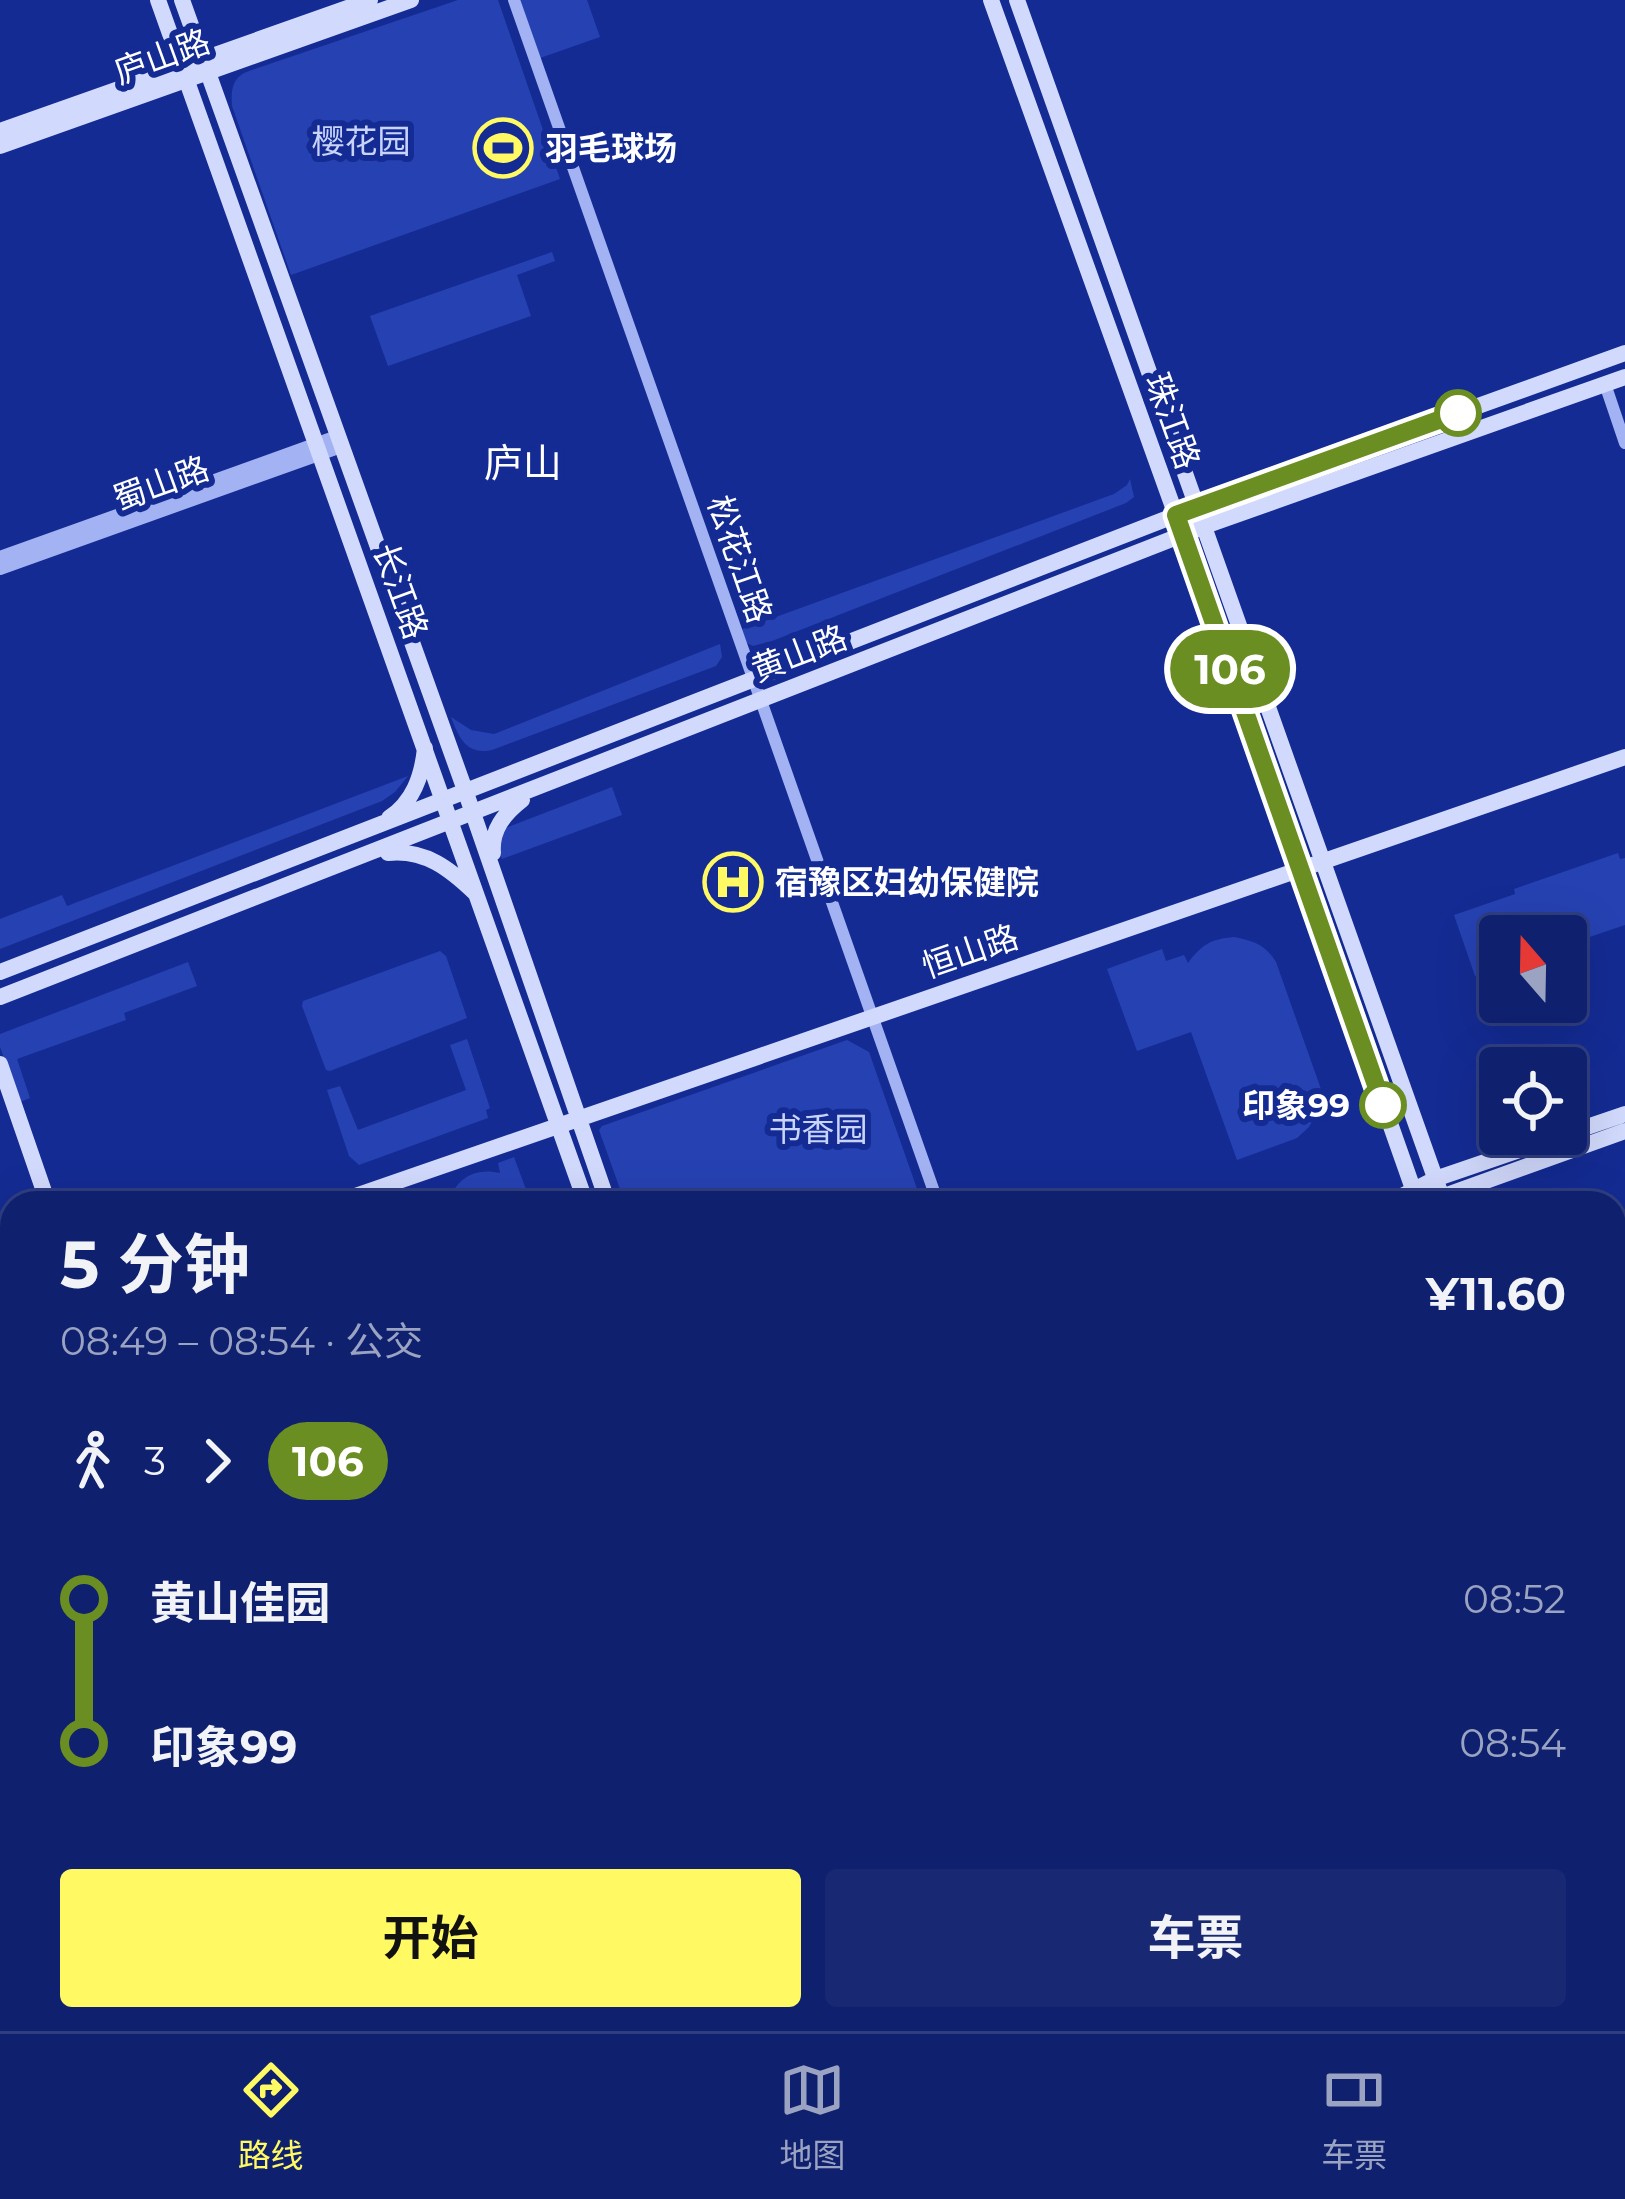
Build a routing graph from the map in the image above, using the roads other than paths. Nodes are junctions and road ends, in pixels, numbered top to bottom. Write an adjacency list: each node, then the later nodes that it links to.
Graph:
1 (158, 0): 9 (street, 长江路)
2 (182, 0): 8 (street, 长江路)
3 (370, 0): 8 (street, 庐山路)
4 (412, 0): 8 (street, 庐山路)
5 (511, 0): 28 (street, 松花江路)
6 (991, 0): 13 (street, 珠江路)
7 (1017, 0): 12 (street, 珠江路)
8 (206, 65): 9 (street, 庐山路); 19 (street, 长江路)
9 (184, 73): 10 (street, 庐山路); 11 (street, 庐山路); 21 (street, 长江路)
10 (0, 131)
11 (0, 146)
12 (1081, 174): 13 (street); 14 (street, 珠江路)
13 (1057, 182): 15 (street, 珠江路)
14 (1123, 294): 15 (street); 22 (street, 珠江路)
15 (1099, 302): 23 (street, 珠江路)
16 (1625, 353): 22 (street, 黄山路)
17 (1625, 377): 18 (street, 黄山路)
18 (1605, 384): 20 (street); 24 (street, 黄山路)
19 (339, 442): 21 (street, 蜀山路); 30 (street, 长江路)
20 (1625, 443)
21 (319, 449): 26 (street, 蜀山路); 27 (street, 蜀山路); 31 (street, 长江路)
22 (1198, 507): 23 (street, 黄山路); 24 (street, 珠江路)
23 (1176, 515): 25 (street, 珠江路); 28 (street, 黄山路)
24 (1205, 526): 25 (street, 黄山路); 41 (street, 珠江路)
25 (1184, 535): 29 (street, 黄山路); 42 (street, 珠江路)
26 (0, 557)
27 (0, 569)
28 (750, 681): 29 (street, 松花江路); 33 (street, 黄山路)
29 (758, 702): 34 (street, 黄山路); 49 (street, 松花江路)
30 (449, 746): 33 (street); 35 (street, 长江路)
31 (425, 747): 36 (street, 长江路); 39 (street)
32 (1625, 760): 41 (street, 恒山路)
33 (520, 771): 35 (street, 黄山路)
34 (535, 790): 37 (street, 黄山路); 43 (street)
35 (466, 793): 36 (street, 黄山路); 37 (street, 长江路)
36 (444, 801): 38 (street, 长江路); 39 (street, 黄山路)
37 (473, 814): 38 (street, 黄山路); 43 (street, 长江路)
38 (452, 823): 40 (street, 黄山路); 44 (street, 长江路)
39 (377, 827): 45 (street, 黄山路)
40 (363, 856): 44 (street); 48 (street, 黄山路)
41 (1324, 864): 42 (street, 恒山路); 46 (street, 珠江路)
42 (1301, 872): 47 (street, 珠江路); 49 (street, 恒山路)
43 (496, 878): 53 (street, 长江路)
44 (477, 895): 54 (street, 长江路)
45 (0, 972)
46 (1366, 986): 47 (street); 64 (street, 珠江路)
47 (1344, 994): 63 (street, 珠江路)
48 (0, 997)
49 (870, 1022): 53 (street, 恒山路); 62 (street, 松花江路)
50 (0, 1064): 57 (street)
51 (0, 1094): 56 (street)
52 (1625, 1114): 65 (street)
53 (580, 1122): 54 (street, 恒山路); 61 (street, 长江路)
54 (559, 1129): 58 (street, 恒山路); 59 (street, 恒山路); 60 (street, 长江路)
55 (1625, 1132): 66 (street)
56 (34, 1191)
57 (44, 1191)
58 (371, 1191)
59 (387, 1191)
60 (582, 1191)
61 (604, 1191)
62 (930, 1191)
63 (1428, 1191)
64 (1429, 1191)
65 (1440, 1191)
66 (1442, 1191)

